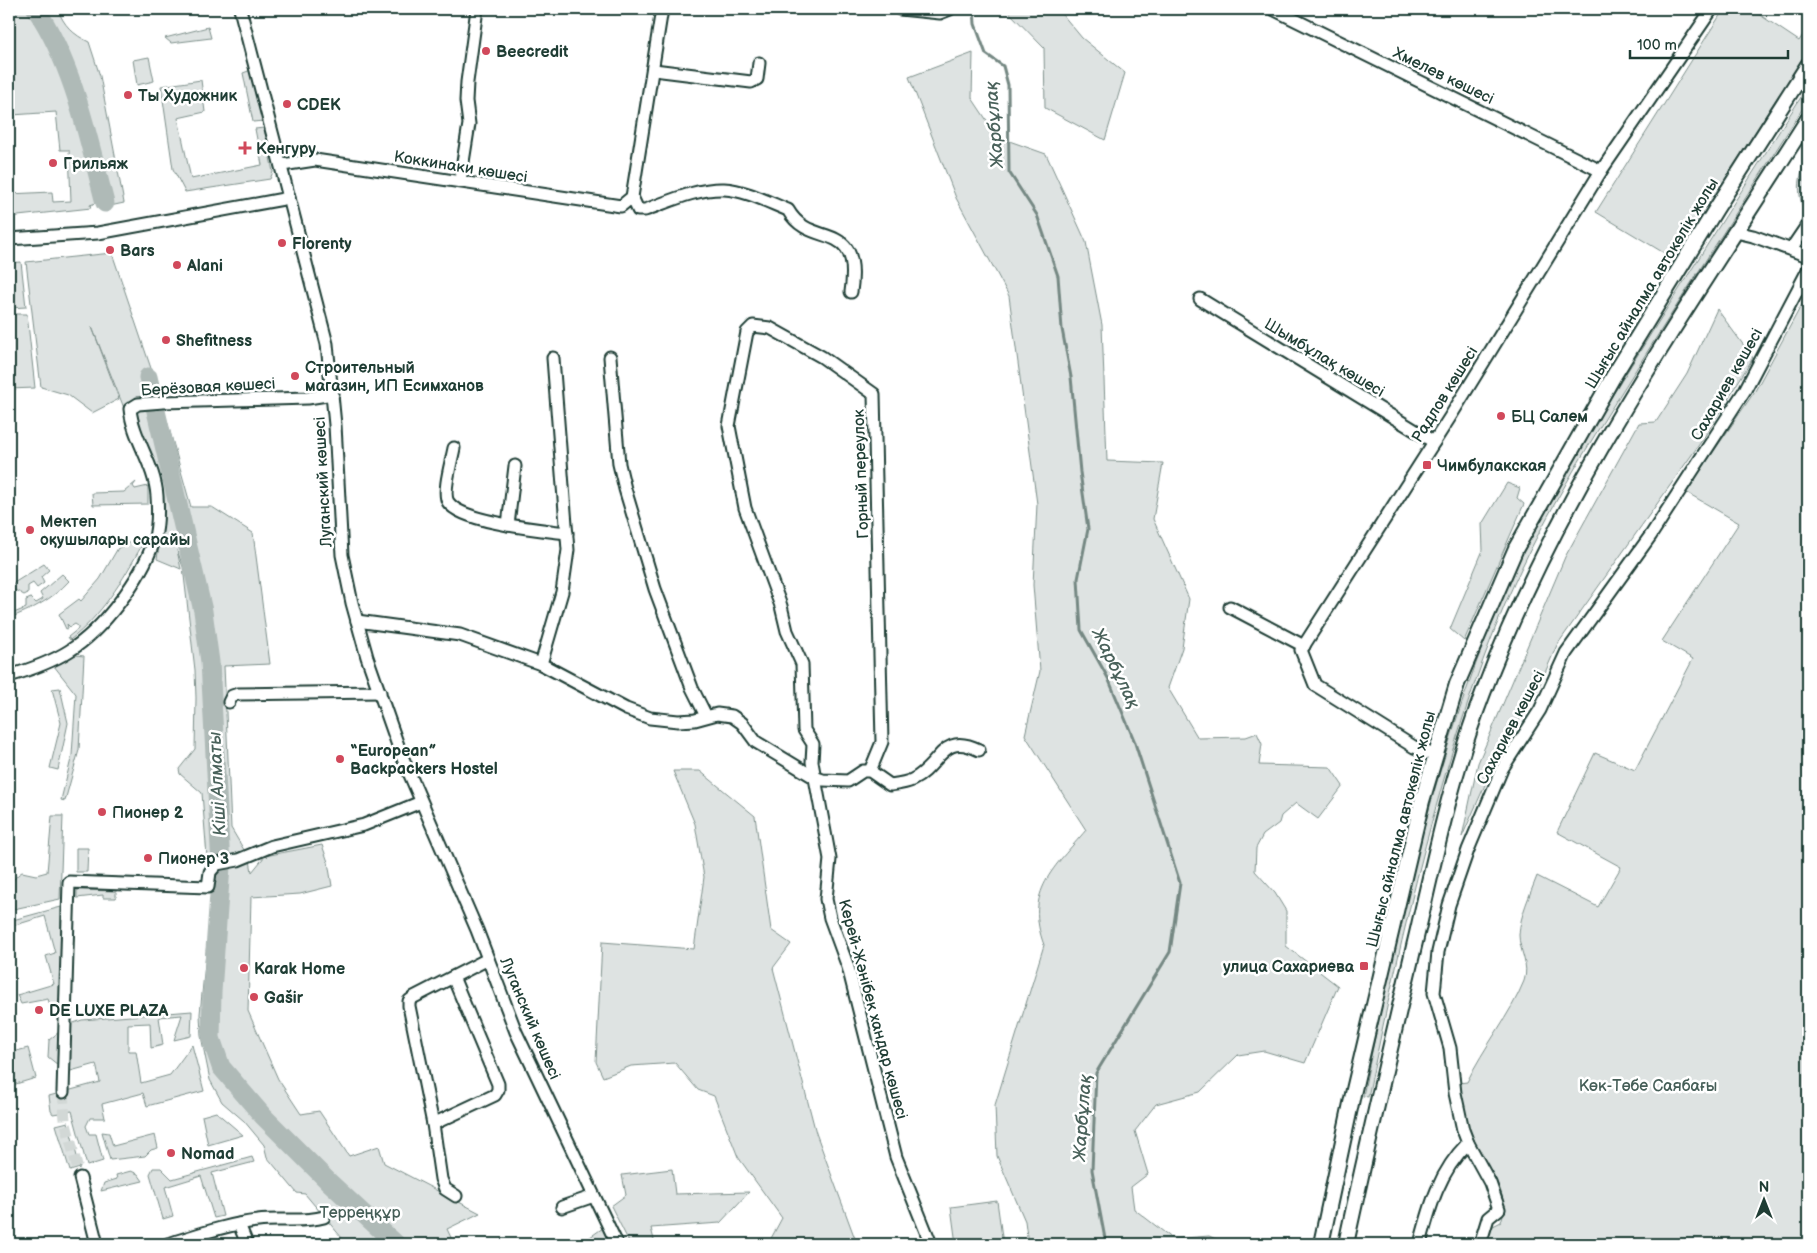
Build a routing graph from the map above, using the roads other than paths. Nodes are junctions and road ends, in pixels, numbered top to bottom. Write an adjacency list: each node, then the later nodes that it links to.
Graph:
1 (240, 9): 12 (street, Луганский көшесі)
2 (477, 9): 14 (street)
3 (662, 9): 10 (street)
4 (900, 9): 5 (street)
5 (950, 9)
6 (1273, 9): 13 (street, Хмелев көшесі)
7 (1712, 9): 13 (street, Радлов көшесі)
8 (759, 63): 10 (street)
9 (1808, 65): 42 (main road, Шығыс айналма автокөлік жолы)
10 (654, 70): 15 (street)
11 (1808, 118): 18 (main road)
12 (282, 164): 14 (street, Коккинаки көшесі); 16 (street, Луганский көшесі)
13 (1601, 171): 28 (street, Радлов көшесі)
14 (460, 182): 15 (street, Коккинаки көшесі)
15 (632, 197): 23 (street)
16 (289, 198): 19 (street); 27 (street, Луганский көшесі)
17 (1808, 224): 20 (street)
18 (1736, 232): 20 (street); 63 (main road)
19 (9, 239)
20 (1791, 249): 21 (street)
21 (1808, 259)
22 (1808, 270): 50 (street, Сахариев көшесі)
23 (851, 292)
24 (1200, 299): 28 (street, Шымбұлақ көшесі)
25 (610, 357): 40 (street)
26 (554, 358): 32 (street)
27 (333, 394): 34 (street, Луганский көшесі); 37 (street, Берёзовая көшесі)
28 (1434, 442): 35 (street, Радлов көшесі)
29 (454, 448): 31 (street)
30 (514, 466): 31 (street)
31 (508, 524): 32 (street)
32 (567, 532): 36 (street)
33 (1230, 607): 35 (street)
34 (356, 621): 36 (street); 38 (street, Луганский көшесі)
35 (1304, 646): 42 (street)
36 (541, 664): 40 (street)
37 (9, 676)
38 (380, 692): 39 (street); 45 (street, Луганский көшесі)
39 (229, 702)
40 (706, 716): 44 (street)
41 (979, 750): 43 (street)
42 (1434, 755): 62 (main road, Шығыс айналма автокөлік жолы)
43 (870, 771): 44 (street); 44 (street, Горный переулок)
44 (814, 777): 61 (street, Керей-Жәнібек хандар көшесі)
45 (421, 802): 46 (street, Луганский көшесі); 48 (street)
46 (488, 959): 47 (street); 53 (street, Луганский көшесі)
47 (453, 977): 49 (street); 49 (street)
48 (63, 1092)
49 (433, 1124): 52 (street)
50 (1468, 1143): 64 (street); 65 (street, Сахариев көшесі)
51 (80, 1178): 58 (street)
52 (456, 1196)
53 (594, 1196): 54 (street); 60 (street, Луганский көшесі)
54 (562, 1207)
55 (324, 1217): 56 (street)
56 (239, 1224): 57 (street); 59 (street)
57 (176, 1243)
58 (97, 1244)
59 (247, 1244)
60 (617, 1244)
61 (931, 1244)
62 (1320, 1244)
63 (1346, 1244)
64 (1420, 1244)
65 (1480, 1244)

